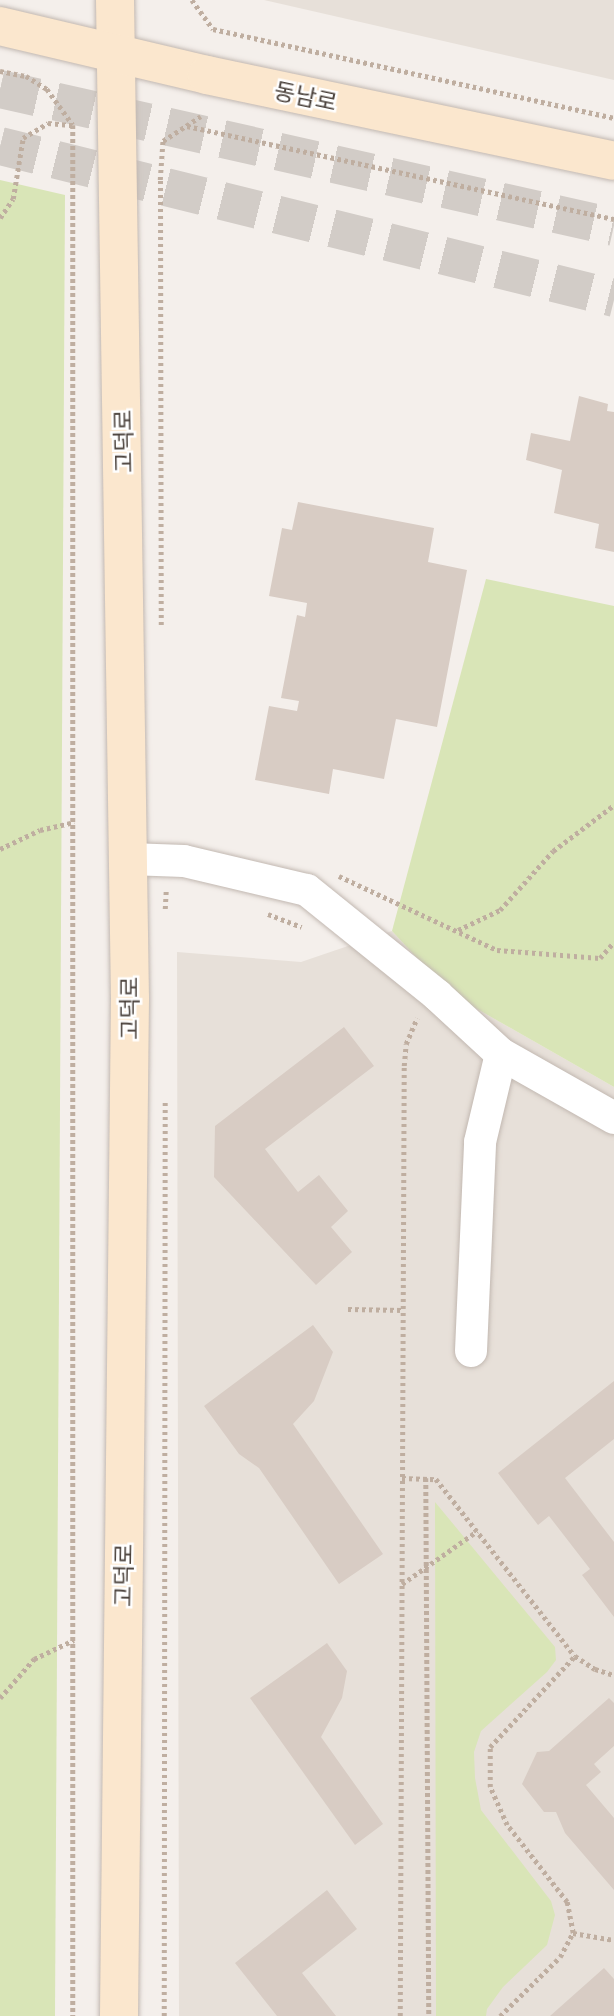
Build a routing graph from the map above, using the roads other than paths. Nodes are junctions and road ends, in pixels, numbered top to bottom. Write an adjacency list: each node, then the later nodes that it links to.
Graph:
1 (115, 0): 3 (main road, 고덕로)
2 (0, 26): 3 (main road, 동남로)
3 (116, 54): 4 (main road, 동남로); 5 (main road, 고덕로)
4 (614, 161)
5 (129, 859): 6 (street); 9 (main road, 고덕로)
6 (501, 1054): 7 (street); 8 (street)
7 (614, 1118)
8 (471, 1351)
9 (119, 2016)

